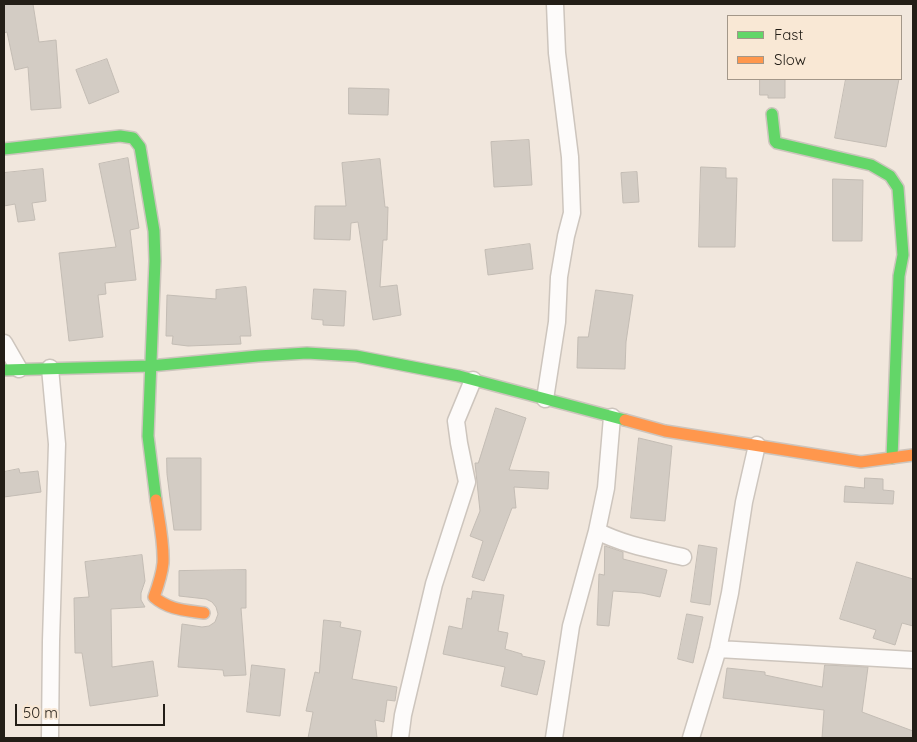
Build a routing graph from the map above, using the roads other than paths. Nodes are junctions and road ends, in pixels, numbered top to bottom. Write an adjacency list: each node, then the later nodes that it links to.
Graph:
1 (555, 4): 9 (street)
2 (772, 114): 13 (street)
3 (4, 149): 5 (street)
4 (4, 343): 7 (street)
5 (150, 366): 6 (street); 8 (street); 16 (street)
6 (50, 368): 7 (street); 19 (street)
7 (11, 370)
8 (473, 380): 9 (street); 20 (street)
9 (545, 399): 10 (street)
10 (612, 417): 11 (street); 14 (street)
11 (757, 445): 13 (street); 17 (street)
12 (913, 455): 13 (street)
13 (892, 458)
14 (597, 531): 15 (street); 21 (street)
15 (683, 557)
16 (204, 613)
17 (718, 649): 18 (street); 22 (street)
18 (913, 660)
19 (50, 738)
20 (400, 738)
21 (554, 738)
22 (691, 738)

